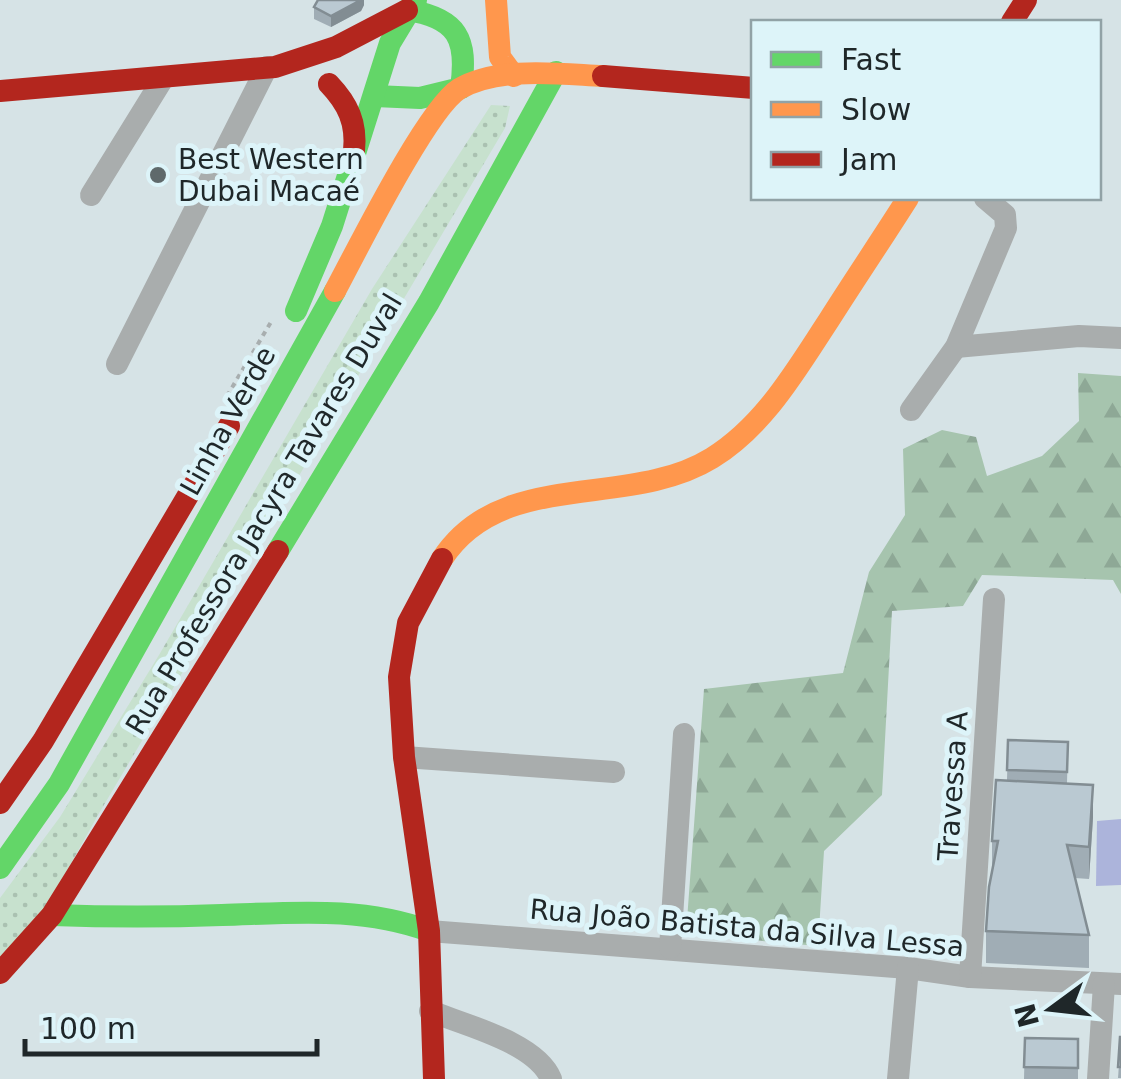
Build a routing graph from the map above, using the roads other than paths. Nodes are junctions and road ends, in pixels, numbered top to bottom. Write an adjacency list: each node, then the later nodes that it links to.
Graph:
1 (496, 0): 5 (main road)
2 (412, 5): 3 (main road); 8 (main road); 11 (main road, Linha Verde)
3 (271, 67): 6 (main road); 7 (main road); 19 (street)
4 (556, 72): 5 (main road); 9 (main road); 28 (main road, Rua Professora Jacyra Tavares Duval)
5 (514, 76): 8 (main road)
6 (164, 78): 10 (main road); 13 (street)
7 (329, 84): 11 (main road); 12 (main road)
8 (460, 88): 11 (main road); 27 (main road, Linha Verde)
9 (751, 88)
10 (0, 91)
11 (375, 96): 12 (main road, Linha Verde)
12 (350, 177): 16 (main road, Linha Verde)
13 (91, 195)
14 (907, 200): 24 (main road)
15 (987, 200): 18 (street)
16 (284, 330)
17 (1121, 338): 18 (street)
18 (956, 346): 21 (street)
19 (117, 364)
20 (244, 398): 26 (main road, Linha Verde)
21 (911, 410)
22 (994, 599): 33 (street, Travessa A)
23 (684, 734): 30 (street)
24 (404, 757): 25 (street); 29 (main road)
25 (614, 772)
26 (0, 802)
27 (0, 868)
28 (52, 916): 29 (main road); 32 (main road, Rua Professora Jacyra Tavares Duval)
29 (429, 931): 30 (street, Rua João Batista da Silva Lessa); 35 (main road)
30 (670, 948): 31 (street, Rua João Batista da Silva Lessa)
31 (908, 968): 33 (street, Rua João Batista da Silva Lessa); 38 (street)
32 (0, 973)
33 (970, 977): 34 (street, Rua João Batista da Silva Lessa)
34 (1113, 984): 39 (street)
35 (430, 1011): 36 (main road); 37 (street)
36 (434, 1079)
37 (551, 1079)
38 (898, 1079)
39 (1098, 1079)

